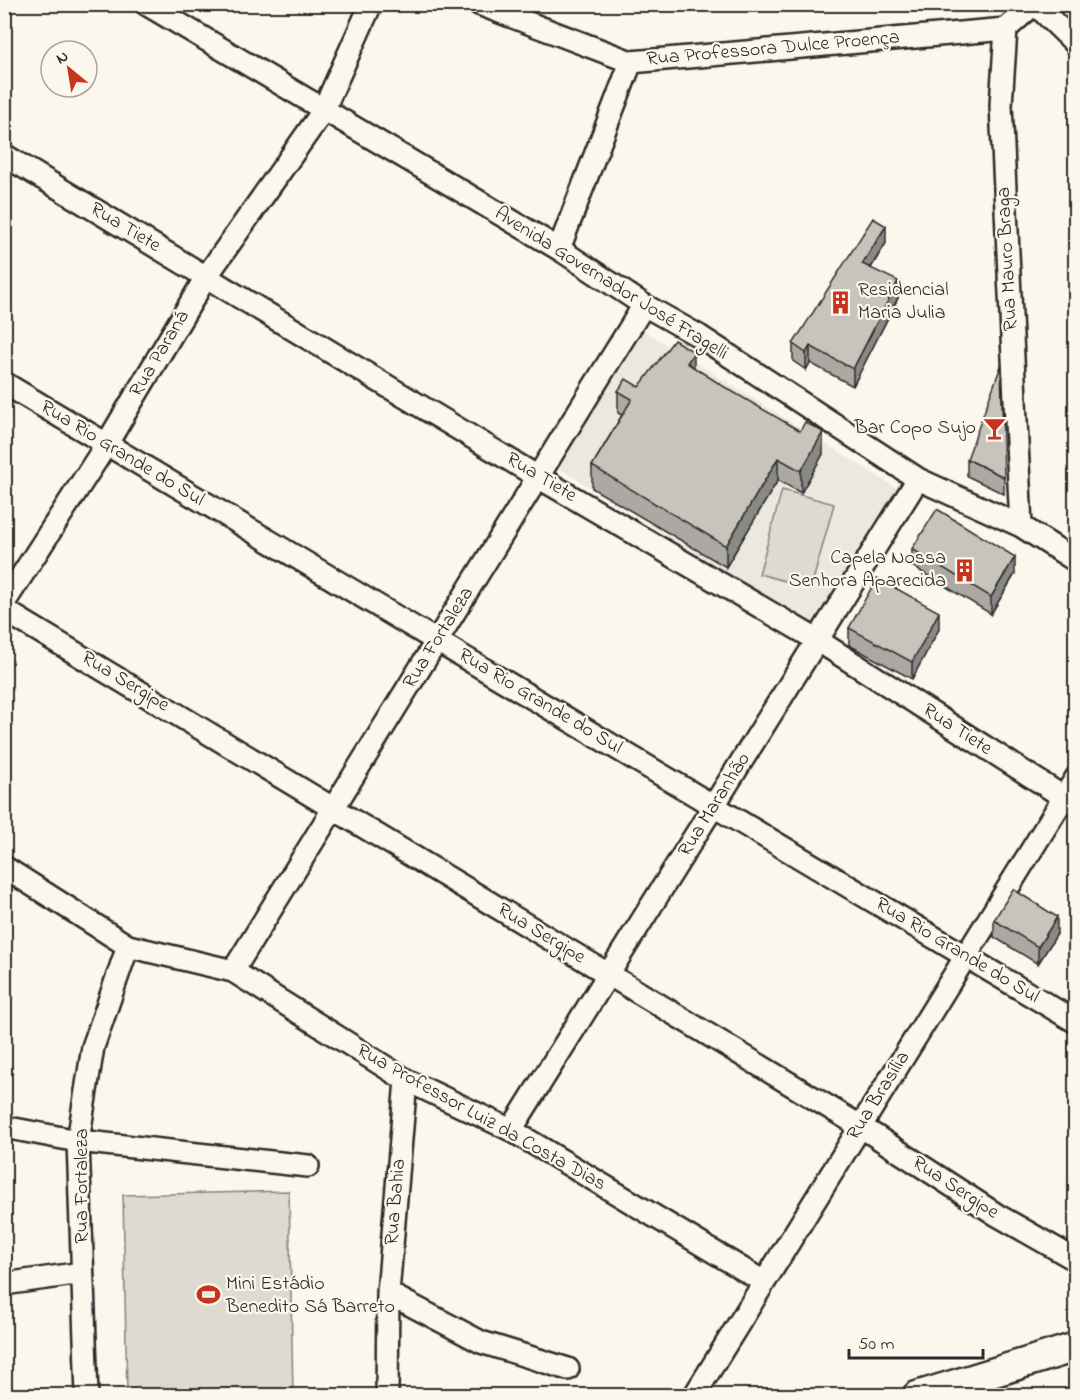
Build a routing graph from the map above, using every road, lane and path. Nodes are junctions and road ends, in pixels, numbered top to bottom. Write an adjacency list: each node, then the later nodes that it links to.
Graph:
1 (371, 4): 8 (street, Rua Paraná)
2 (1035, 4): 5 (street); 6 (street)
3 (150, 5): 8 (street, Avenida Governador José Fragelli)
4 (490, 6): 7 (street, Rua Professora Dulce Proença)
5 (1006, 29): 7 (street, Rua Professora Dulce Proença); 17 (street, Rua Mauro Braga)
6 (1076, 44)
7 (631, 62): 10 (street)
8 (323, 111): 10 (street, Avenida Governador José Fragelli); 11 (street, Rua Paraná)
9 (4, 155): 11 (street, Rua Tiete)
10 (559, 249): 12 (street, Avenida Governador José Fragelli)
11 (206, 277): 14 (street, Rua Paraná); 15 (street, Rua Tiete)
12 (644, 305): 15 (street, Rua Fortaleza); 16 (street, Avenida Governador José Fragelli)
13 (4, 383): 14 (street, Rua Rio Grande do Sul)
14 (106, 445): 19 (street, Rua Paraná); 22 (street, Rua Rio Grande do Sul)
15 (538, 477): 21 (street, Rua Tiete); 22 (street, Rua Fortaleza)
16 (918, 479): 17 (street, Avenida Governador José Fragelli); 21 (street, Rua Maranhão)
17 (1021, 526): 18 (street, Avenida Governador José Fragelli)
18 (1076, 561)
19 (4, 603)
20 (4, 610): 26 (street, Rua Sergipe)
21 (817, 640): 24 (street, Rua Tiete); 25 (street, Rua Maranhão)
22 (437, 641): 25 (street, Rua Rio Grande do Sul); 26 (street, Rua Fortaleza)
23 (1076, 778): 24 (street, Rua Brasília)
24 (1070, 801): 29 (street, Rua Brasília)
25 (714, 806): 29 (street, Rua Rio Grande do Sul); 31 (street, Rua Maranhão)
26 (334, 809): 30 (street, Rua Fortaleza); 31 (street, Rua Sergipe)
27 (4, 867): 28 (street, Rua Professor Luiz da Costa Dias)
28 (128, 946): 30 (street, Rua Professor Luiz da Costa Dias); 37 (street, Rua Fortaleza)
29 (965, 956): 32 (street, Rua Rio Grande do Sul); 34 (street, Rua Brasília)
30 (233, 971): 33 (street, Rua Professor Luiz da Costa Dias)
31 (608, 974): 34 (street, Rua Sergipe); 36 (street, Rua Maranhão)
32 (1076, 1022)
33 (406, 1080): 36 (street, Rua Professor Luiz da Costa Dias); 43 (street, Rua Bahia)
34 (860, 1126): 39 (street, Rua Sergipe); 41 (street, Rua Brasília)
35 (4, 1127): 37 (street)
36 (511, 1130): 41 (street, Rua Professor Luiz da Costa Dias)
37 (78, 1141): 38 (street); 40 (street, Rua Fortaleza)
38 (308, 1166)
39 (1076, 1260)
40 (82, 1273): 42 (street); 46 (street, Rua Fortaleza)
41 (764, 1282): 48 (street, Rua Brasília)
42 (4, 1284)
43 (388, 1293): 45 (street); 47 (street, Rua Bahia)
44 (1076, 1347): 49 (main road)
45 (568, 1369)
46 (87, 1395)
47 (387, 1395)
48 (694, 1395)
49 (917, 1395)

